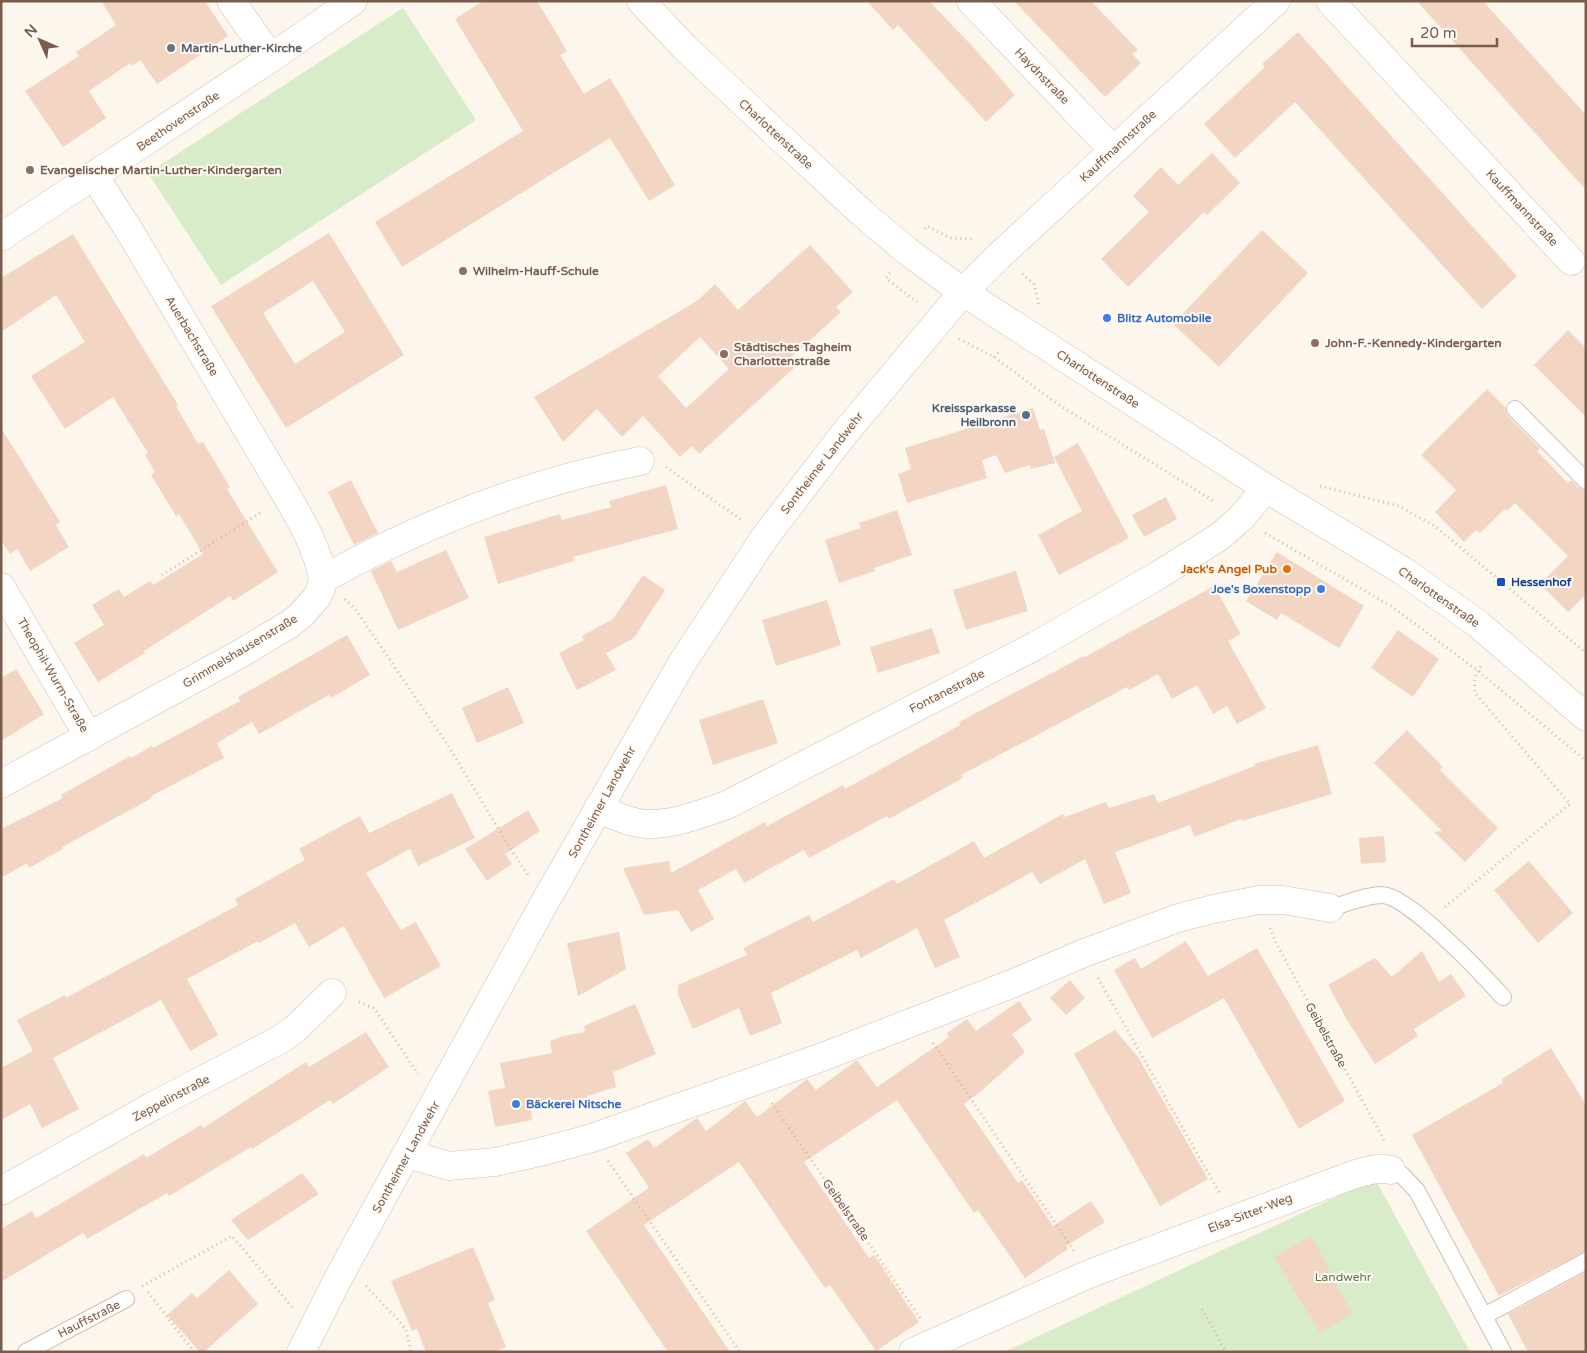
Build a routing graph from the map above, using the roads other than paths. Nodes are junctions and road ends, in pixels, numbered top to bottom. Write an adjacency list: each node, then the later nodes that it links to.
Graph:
1 (231, 1): 7 (street)
2 (353, 1): 7 (street, Beethovenstraße)
3 (641, 1): 12 (street, Charlottenstraße)
4 (971, 1): 8 (street, Haydnstraße)
5 (1276, 1): 8 (street, Kauffmannstraße)
6 (1330, 1): 11 (street, Kauffmannstraße)
7 (271, 58): 9 (street, Beethovenstraße)
8 (1113, 150): 12 (street, Kauffmannstraße)
9 (94, 176): 10 (street, Beethovenstraße); 17 (street, Auerbachstraße)
10 (1, 237)
11 (1571, 261)
12 (963, 292): 16 (street, Charlottenstraße); 22 (street, Sontheimer Landwehr)
13 (1515, 409): 15 (lane)
14 (640, 461): 17 (street)
15 (1586, 480)
16 (1266, 488): 19 (street, Charlottenstraße); 22 (street, Fontanestraße)
17 (323, 579): 20 (street, Grimmelshausenstraße)
18 (1, 587): 20 (street, Theophil-Wurm-Straße)
19 (1586, 716)
20 (89, 737): 21 (street, Grimmelshausenstraße)
21 (1, 784)
22 (598, 808): 26 (street, Sontheimer Landwehr)
23 (1330, 908): 25 (lane); 26 (street)
24 (332, 992): 28 (street, Zeppelinstraße)
25 (1502, 997)
26 (408, 1154): 32 (street, Sontheimer Landwehr)
27 (1391, 1170): 31 (lane); 33 (street, Elsa-Sitter-Weg)
28 (1, 1191)
29 (1586, 1261): 31 (lane)
30 (126, 1299): 34 (lane, Hauffstraße)
31 (1484, 1316): 35 (lane)
32 (306, 1341)
33 (924, 1346)
34 (26, 1352)
35 (1503, 1352)

